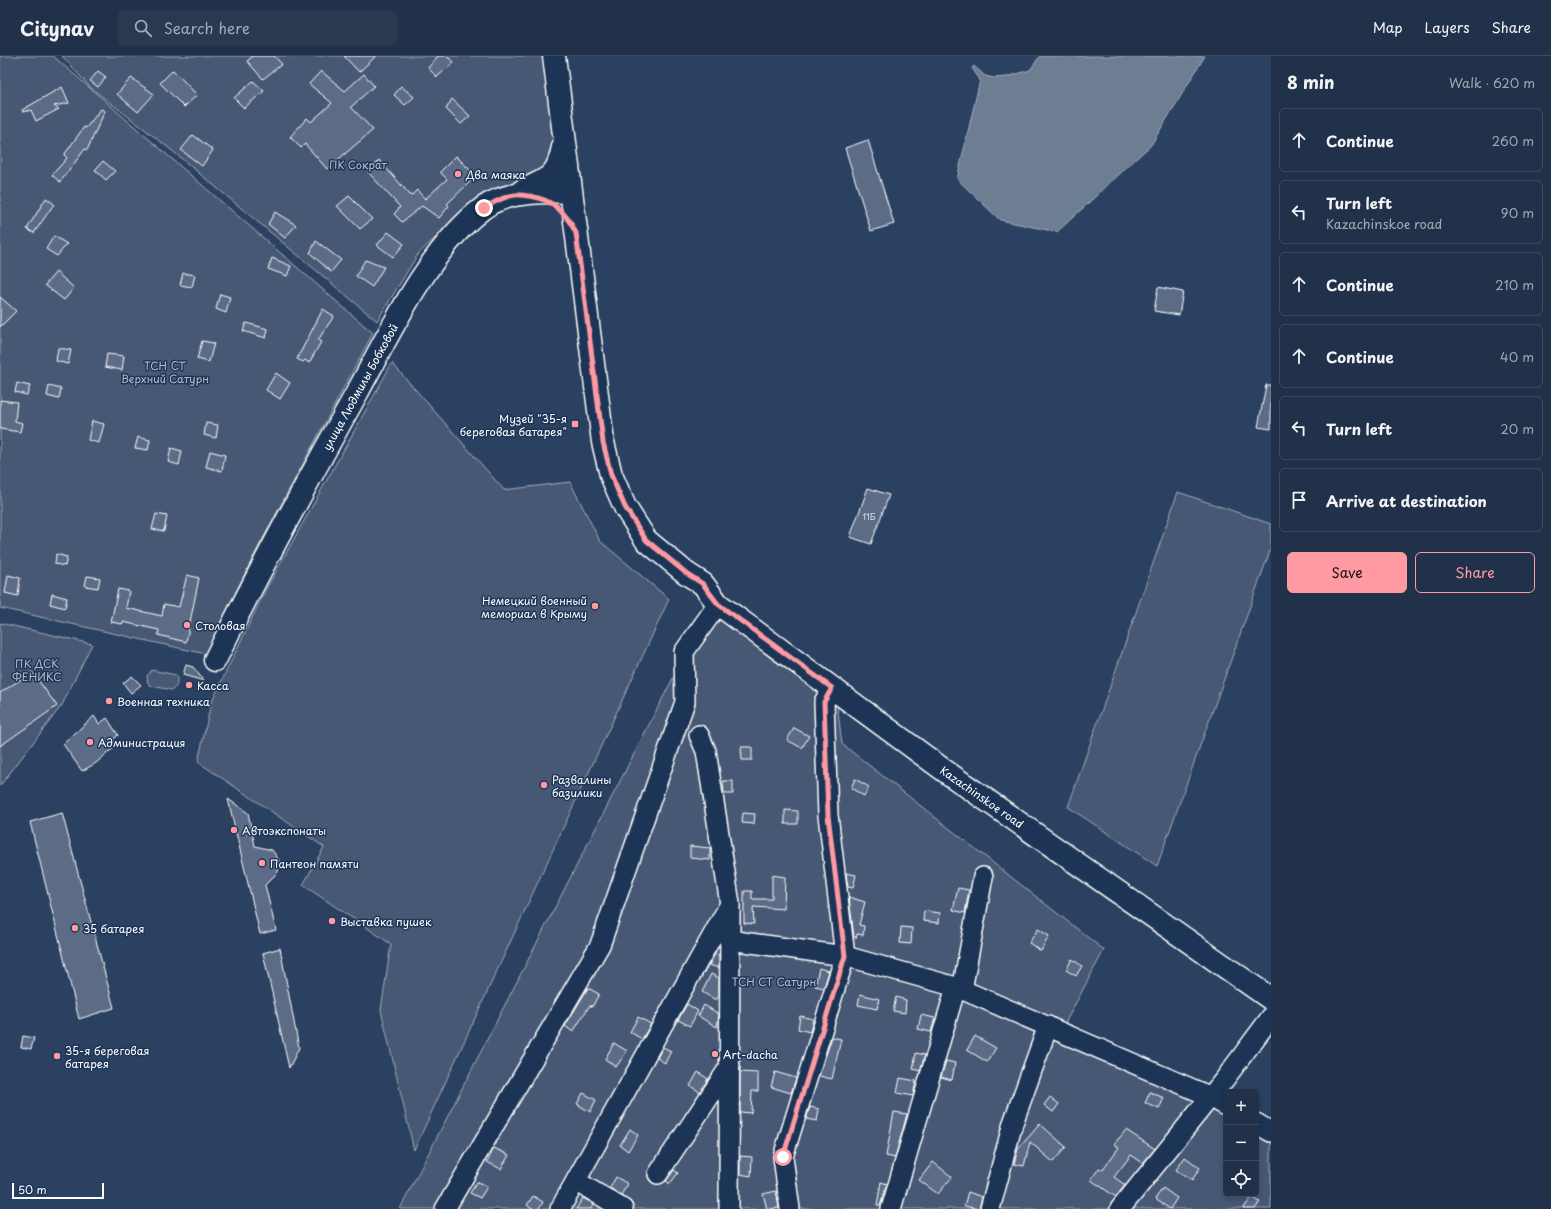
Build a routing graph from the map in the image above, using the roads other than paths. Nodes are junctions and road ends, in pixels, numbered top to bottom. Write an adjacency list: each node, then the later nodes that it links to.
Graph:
1 (554, 56): 2 (main road)
2 (564, 139): 3 (main road); 4 (main road)
3 (570, 191): 4 (main road, улица Людмилы Бобковой); 5 (main road)
4 (516, 194): 5 (main road); 7 (main road, улица Людмилы Бобковой)
5 (576, 233): 6 (main road, Kazachinskoe road)
6 (718, 604): 8 (main road, Kazachinskoe road); 25 (street)
7 (215, 660)
8 (832, 688): 13 (street); 15 (main road, Kazachinskoe road)
9 (699, 735): 11 (street)
10 (983, 877): 14 (street)
11 (730, 904): 12 (street); 24 (street)
12 (729, 940): 13 (street); 18 (street)
13 (845, 956): 14 (street); 29 (street)
14 (959, 988): 17 (street); 30 (street)
15 (1271, 999)
16 (1271, 1017): 19 (street)
17 (1048, 1026): 19 (street); 31 (street)
18 (730, 1066): 23 (street); 28 (street)
19 (1209, 1096): 20 (street); 32 (street)
20 (1223, 1104)
21 (1258, 1125): 22 (street)
22 (1271, 1132)
23 (658, 1174)
24 (576, 1181): 26 (street); 27 (street)
25 (445, 1209)
26 (560, 1209)
27 (623, 1209)
28 (729, 1209)
29 (790, 1209)
30 (891, 1209)
31 (990, 1209)
32 (1120, 1209)

